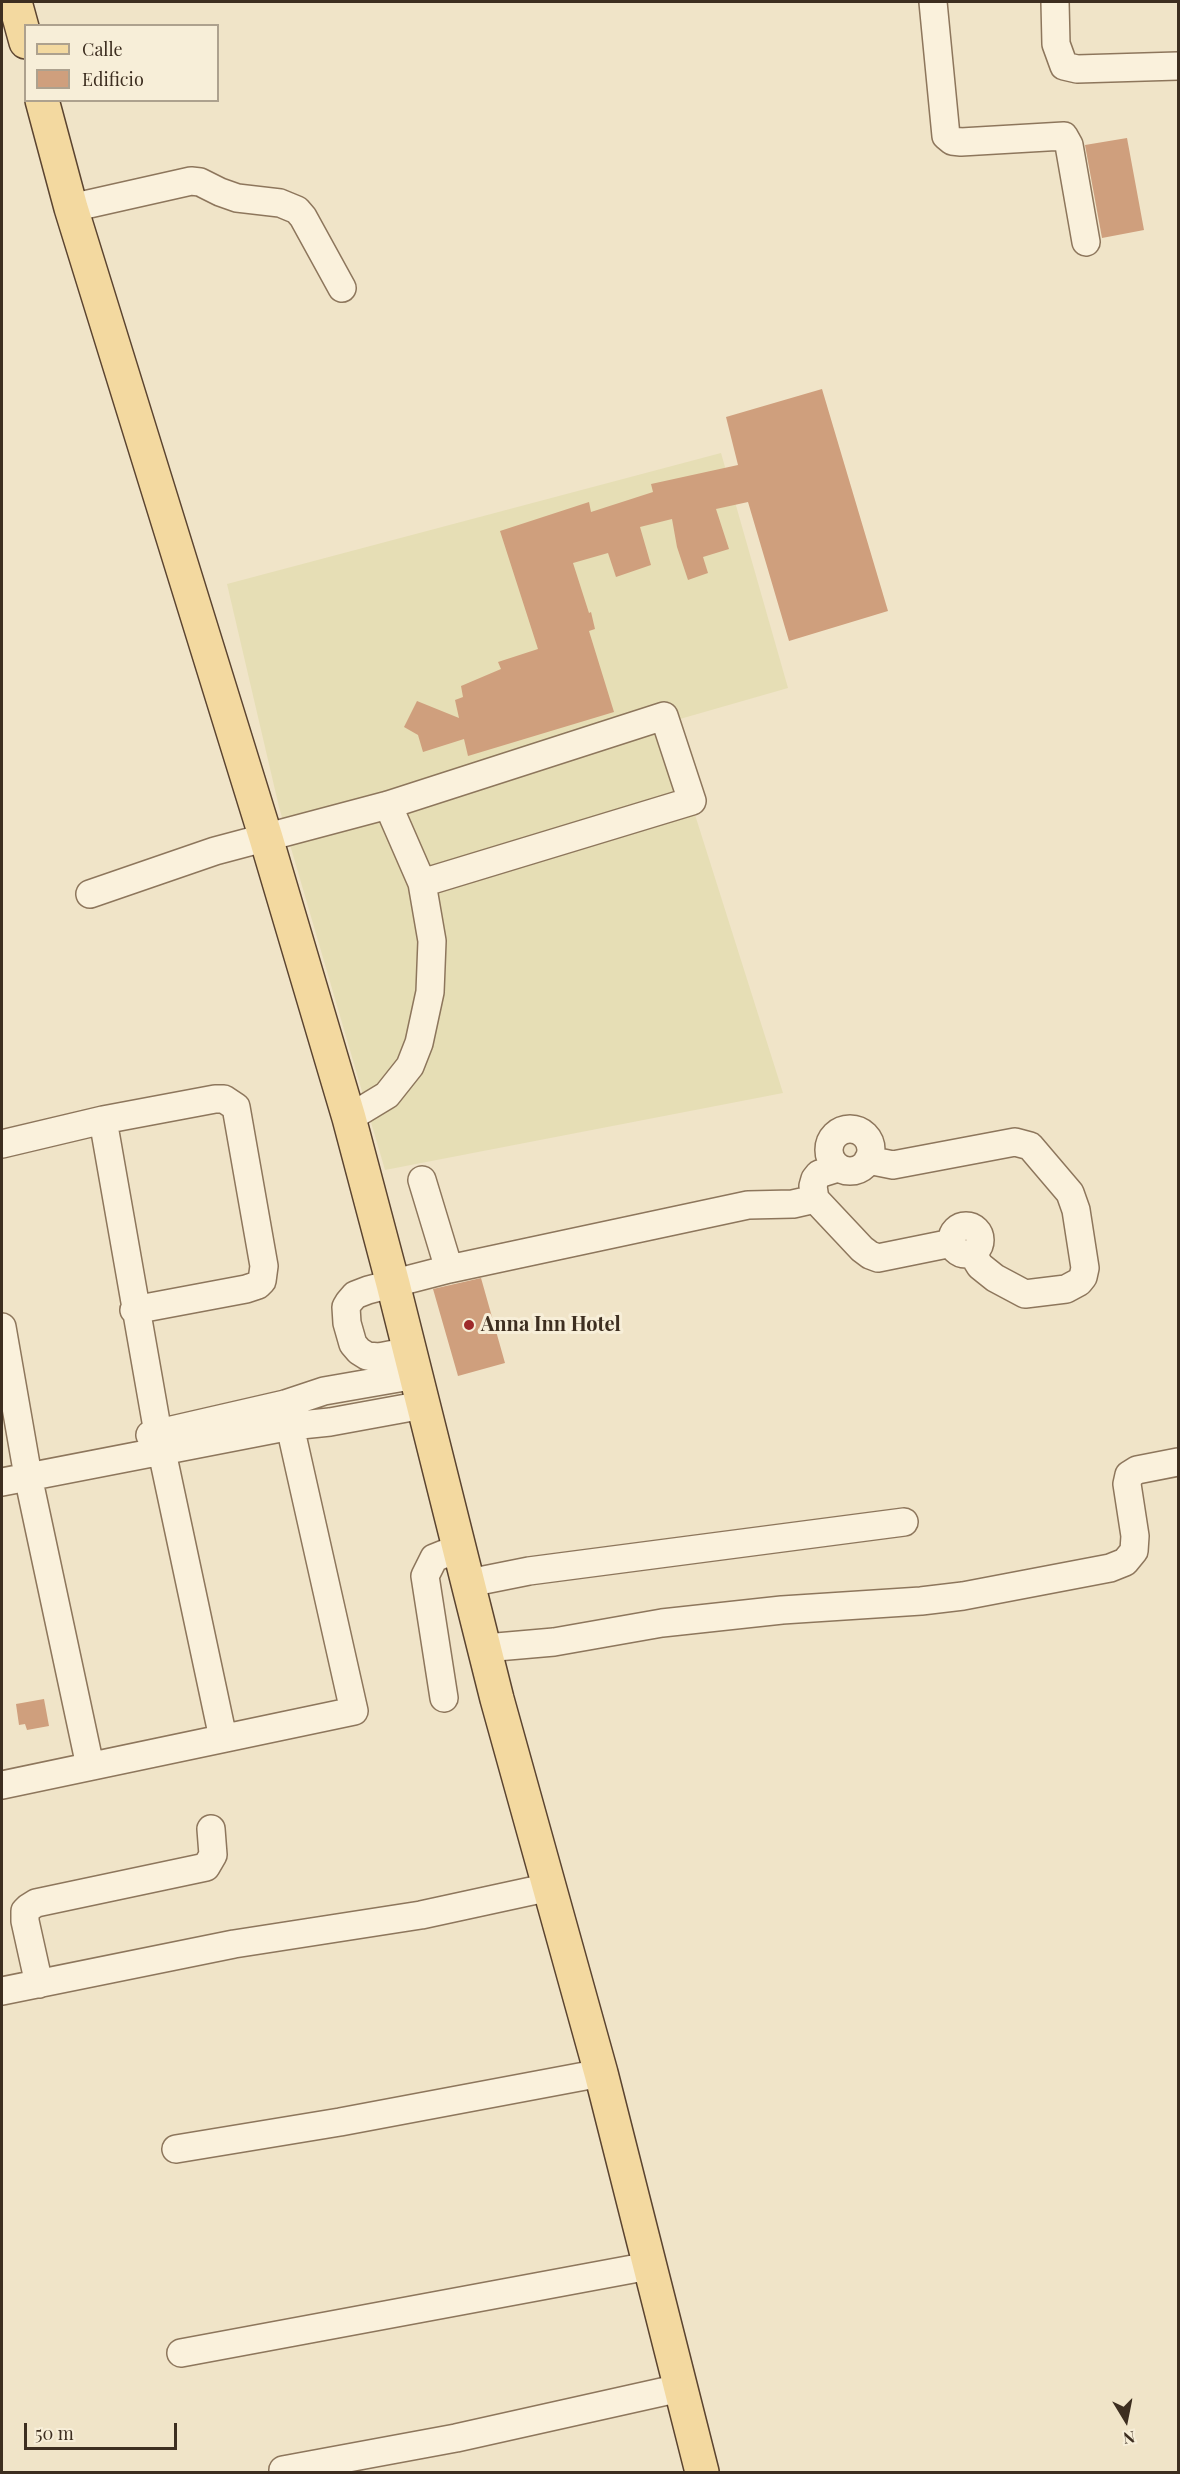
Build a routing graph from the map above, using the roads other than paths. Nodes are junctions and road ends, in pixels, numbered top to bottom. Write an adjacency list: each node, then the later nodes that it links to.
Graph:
1 (15, 2): 4 (main road)
2 (933, 2): 8 (street)
3 (1055, 2): 5 (street)
4 (24, 35)
5 (1179, 66)
6 (43, 102): 7 (main road)
7 (71, 208): 9 (street); 11 (main road)
8 (1086, 242)
9 (342, 288)
10 (388, 805): 11 (street); 12 (street); 12 (street)
11 (266, 838): 13 (street); 14 (main road)
12 (422, 882): 14 (street)
13 (90, 894)
14 (349, 1118): 22 (main road)
15 (103, 1120): 16 (street); 23 (street); 23 (street)
16 (2, 1144)
17 (868, 1160): 18 (street); 18 (street); 20 (street)
18 (838, 1168): 20 (street)
19 (422, 1180): 21 (street)
20 (816, 1199): 21 (street)
21 (449, 1269): 22 (street)
22 (393, 1284): 25 (main road); 25 (street)
23 (134, 1310): 29 (street)
24 (2, 1327): 31 (street)
25 (416, 1377): 26 (street); 27 (street); 34 (main road)
26 (361, 1386): 27 (street); 28 (street)
27 (367, 1414): 28 (street)
28 (288, 1415): 29 (street); 38 (street)
29 (159, 1442): 31 (street); 38 (street)
30 (1179, 1462): 36 (street)
31 (18, 1467): 32 (street); 39 (street)
32 (2, 1482)
33 (904, 1522): 35 (street)
34 (459, 1548): 35 (main road); 37 (street)
35 (469, 1582): 36 (main road)
36 (485, 1648): 42 (main road)
37 (444, 1698)
38 (223, 1738): 39 (street)
39 (90, 1767): 40 (street)
40 (2, 1785)
41 (211, 1829): 43 (street)
42 (550, 1887): 43 (street); 45 (main road)
43 (39, 1984): 44 (street)
44 (2, 1991)
45 (601, 2073): 46 (street); 47 (main road)
46 (176, 2149)
47 (649, 2266): 48 (street); 49 (main road)
48 (181, 2353)
49 (680, 2388): 50 (street); 51 (main road)
50 (283, 2470)
51 (702, 2472)

